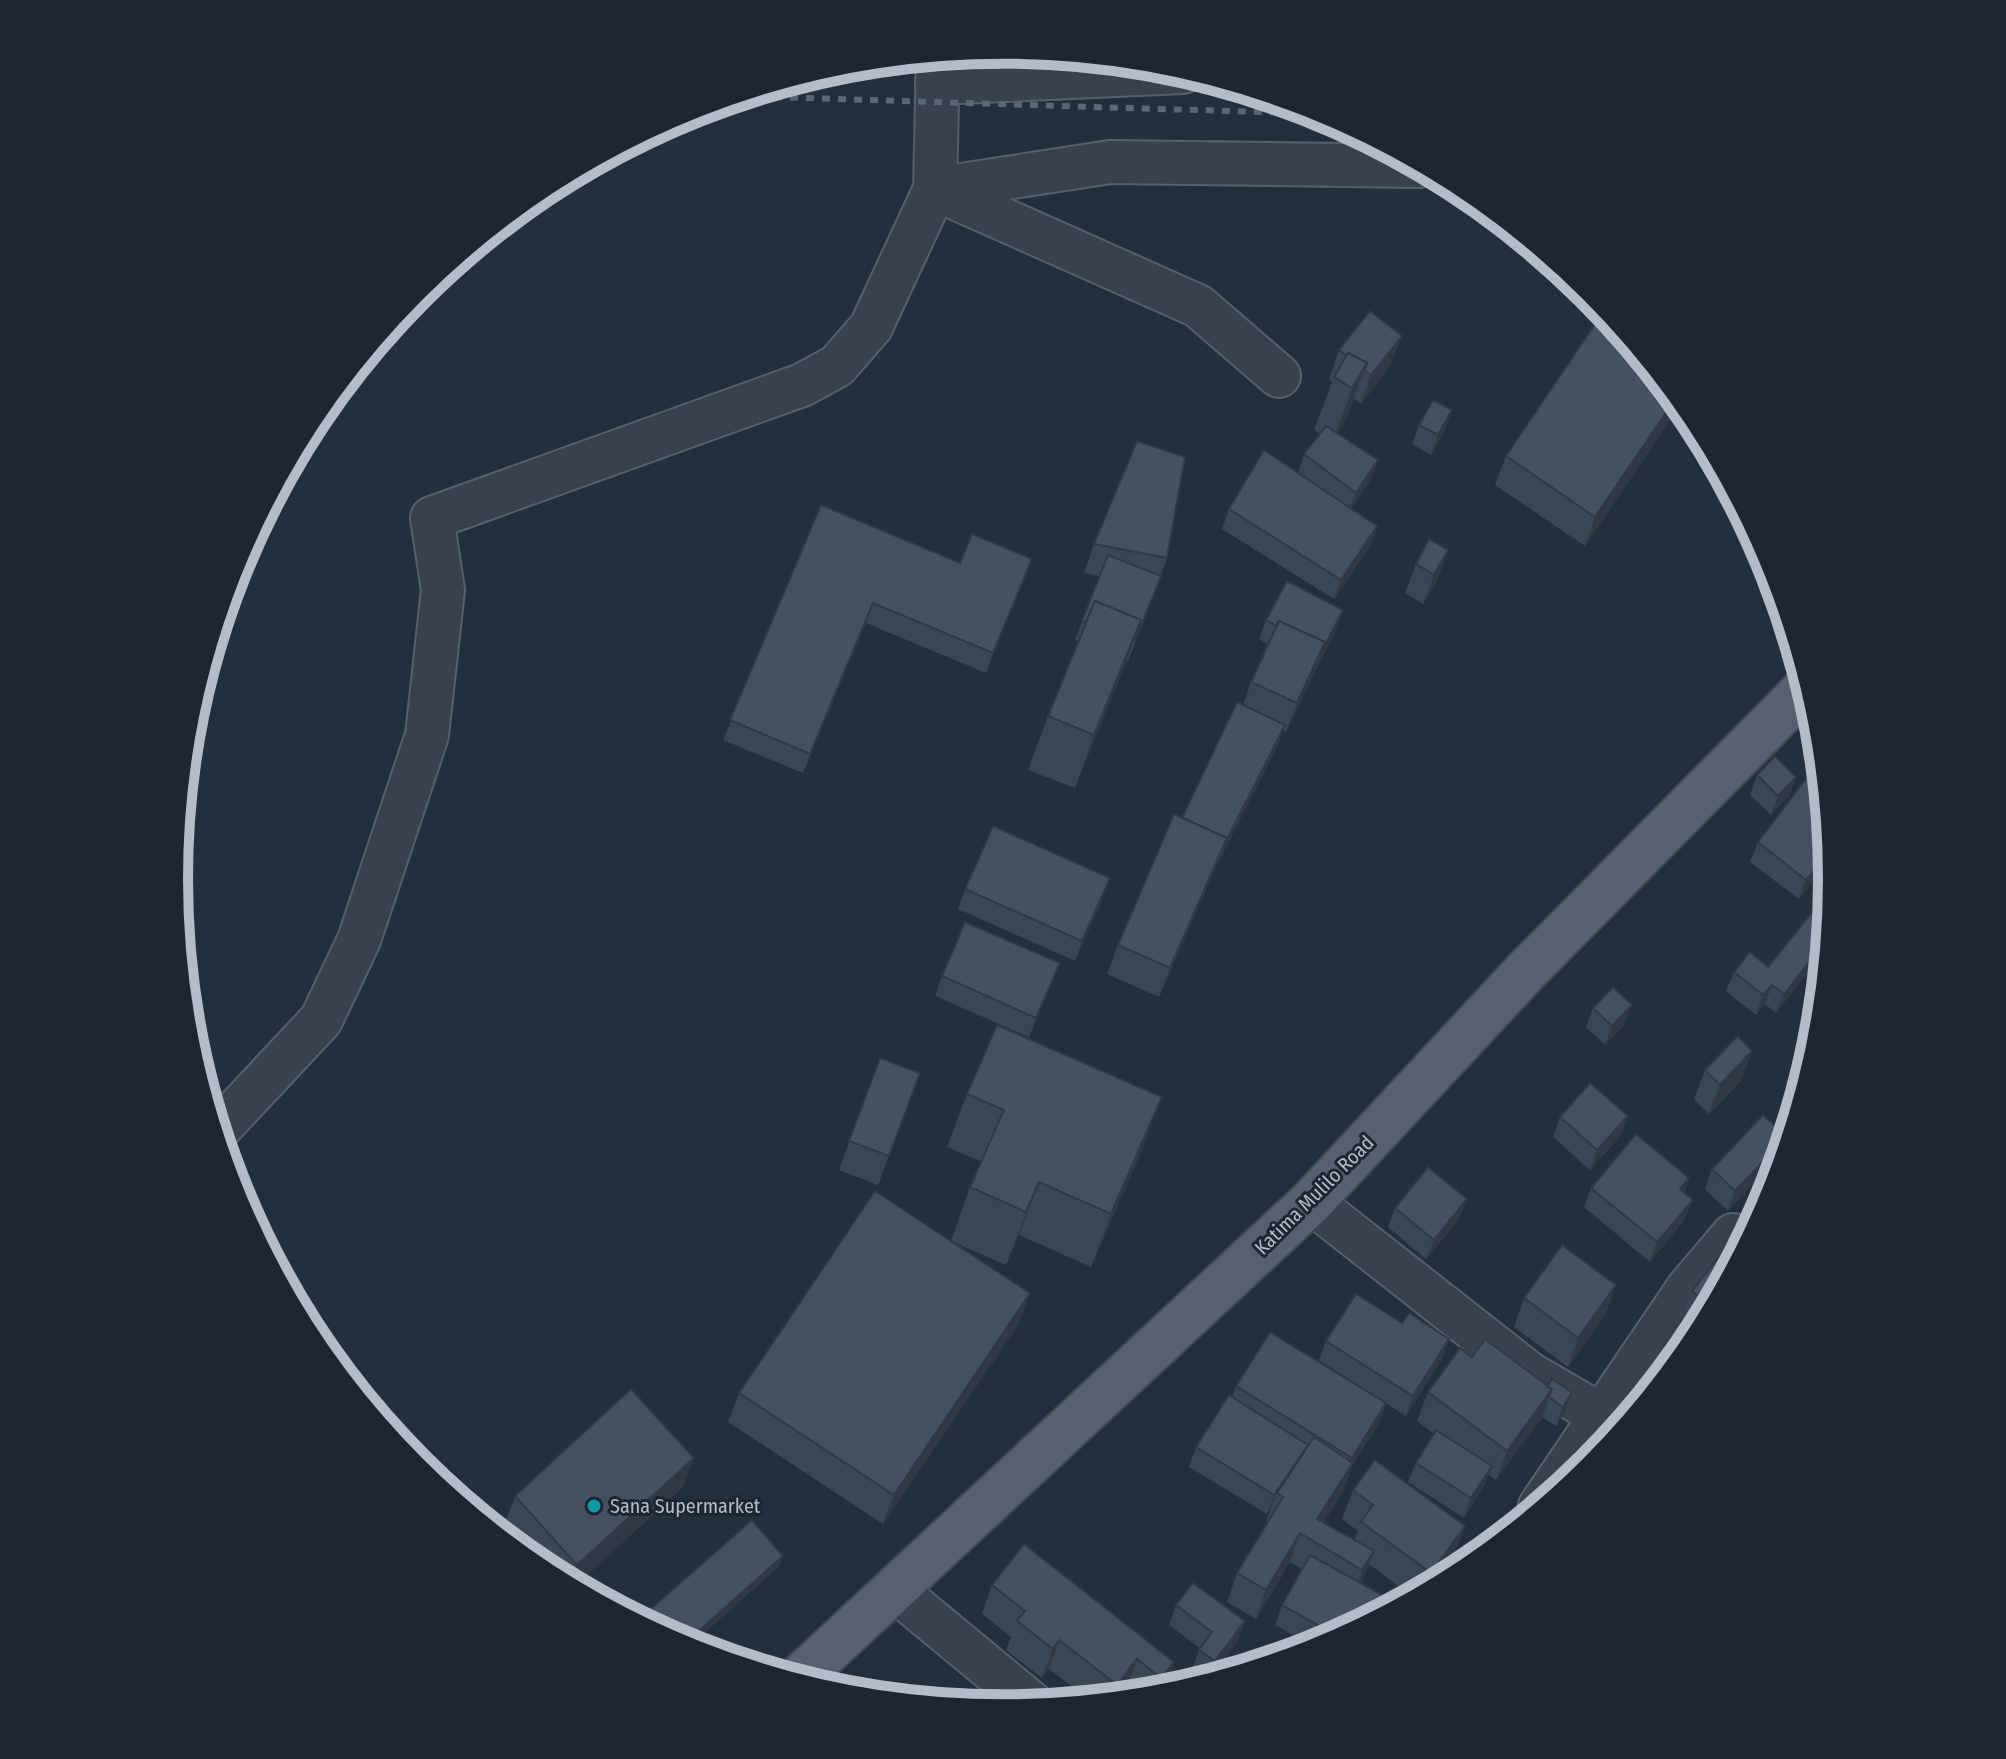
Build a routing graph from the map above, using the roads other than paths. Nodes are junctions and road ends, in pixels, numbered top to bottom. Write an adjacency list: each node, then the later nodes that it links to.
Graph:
1 (938, 70): 2 (street); 4 (street)
2 (1111, 71)
3 (1397, 166): 4 (street)
4 (935, 189): 5 (street); 7 (street)
5 (1279, 376)
6 (1798, 697): 8 (main road, Katima Mulilo Road)
7 (225, 1123)
8 (1311, 1202): 10 (street); 12 (main road, Katima Mulilo Road)
9 (1733, 1235): 10 (street)
10 (1604, 1417): 11 (street)
11 (1567, 1468)
12 (896, 1591): 13 (main road, Katima Mulilo Road); 14 (street)
13 (807, 1671)
14 (1021, 1694)

